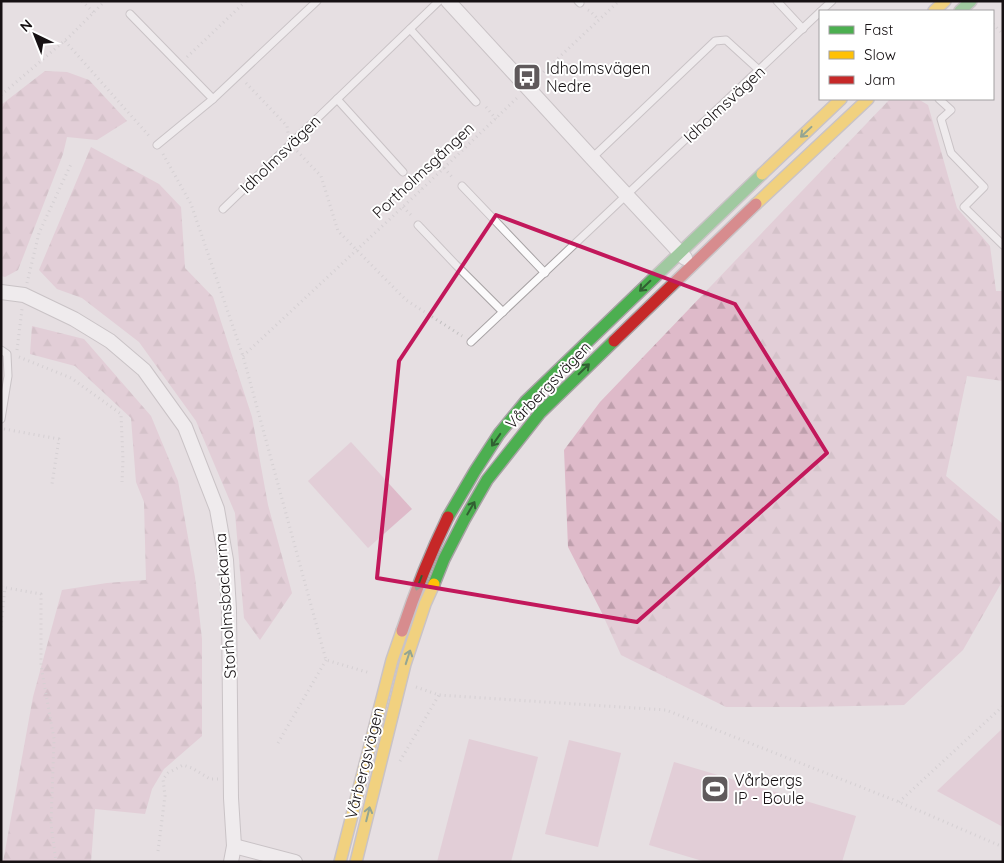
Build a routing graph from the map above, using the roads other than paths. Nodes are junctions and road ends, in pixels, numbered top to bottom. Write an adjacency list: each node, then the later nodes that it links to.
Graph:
1 (317, 1): 16 (lane)
2 (439, 1): 13 (lane, Idholmsvägen)
3 (448, 1): 23 (street)
4 (776, 1): 14 (lane)
5 (832, 1): 8 (lane, Idholmsvägen)
6 (945, 1): 9 (street)
7 (971, 1): 10 (street)
8 (823, 10)
9 (935, 10)
10 (961, 10)
11 (130, 14): 16 (lane)
12 (819, 14): 14 (lane, Idholmsvägen)
13 (410, 29): 17 (lane, Idholmsvägen); 21 (lane)
14 (803, 29): 15 (lane, Idholmsvägen)
15 (759, 70): 23 (lane); 26 (lane, Idholmsvägen)
16 (213, 99): 22 (lane)
17 (337, 100): 24 (lane); 27 (lane, Idholmsvägen)
18 (841, 100): 30 (street, Vårbergsvägen, one-way to 30)
19 (867, 100): 31 (street, Vårbergsvägen)
20 (940, 100): 29 (lane)
21 (476, 102)
22 (157, 145)
23 (592, 158): 26 (street)
24 (403, 172)
25 (462, 186): 32 (lane)
26 (627, 195): 30 (street); 32 (lane, Idholmsvägen)
27 (223, 209)
28 (418, 225): 34 (lane)
29 (1003, 245)
30 (680, 252): 31 (street); 41 (street, Vårbergsvägen, one-way to 41)
31 (692, 265): 42 (street, Vårbergsvägen, one-way to 31)
32 (544, 273): 34 (lane, Idholmsvägen)
33 (1, 292): 38 (street, Storholmsbackarna)
34 (503, 312): 35 (lane, Idholmsvägen)
35 (471, 342)
36 (1, 350): 37 (lane)
37 (1, 419)
38 (234, 846): 39 (street, Storholmsbackarna); 40 (street)
39 (231, 862)
40 (295, 862)
41 (340, 862)
42 (356, 862)

